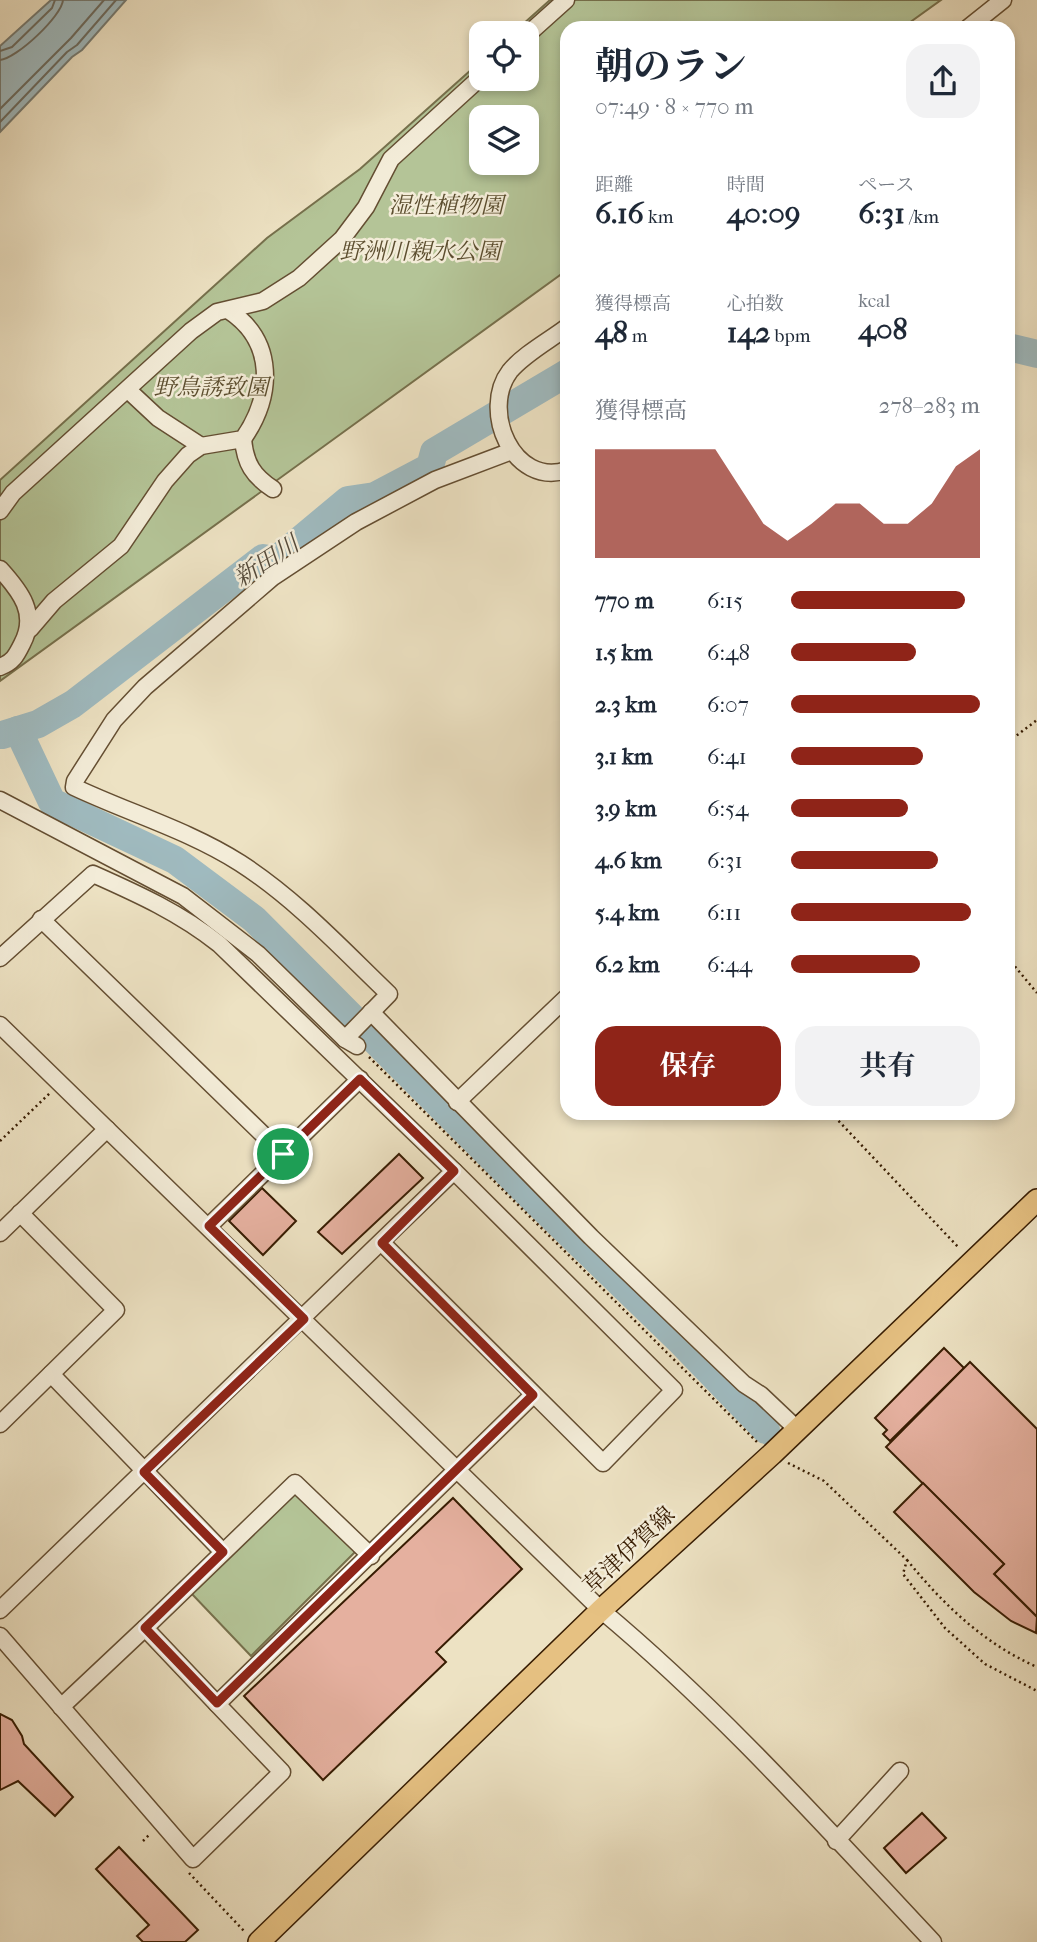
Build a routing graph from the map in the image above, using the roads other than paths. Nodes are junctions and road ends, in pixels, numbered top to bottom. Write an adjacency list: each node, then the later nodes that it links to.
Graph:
1 (566, 0): 4 (street)
2 (1003, 0): 3 (street)
3 (977, 21)
4 (539, 24)
5 (469, 88): 6 (street)
6 (228, 310): 8 (street); 9 (street)
7 (560, 332): 11 (street)
8 (128, 390): 10 (street); 14 (street)
9 (243, 439): 10 (street); 13 (street)
10 (201, 446): 16 (street)
11 (509, 452): 12 (street); 22 (street)
12 (560, 472)
13 (273, 489)
14 (0, 511)
15 (0, 569): 16 (street)
16 (30, 629): 17 (street)
17 (0, 667)
18 (0, 800): 22 (street)
19 (41, 919): 20 (street); 24 (street); 27 (street)
20 (0, 958)
21 (560, 1004): 25 (street)
22 (369, 1014): 25 (street)
23 (3, 1034): 26 (street)
24 (360, 1079): 27 (street); 28 (street)
25 (457, 1102): 38 (street)
26 (107, 1129): 30 (street); 31 (street)
27 (283, 1154): 31 (street)
28 (454, 1171): 33 (street); 36 (street)
29 (1037, 1200): 38 (main road, 草津伊賀線)
30 (20, 1213): 32 (street); 35 (street)
31 (209, 1226): 34 (street)
32 (0, 1233)
33 (382, 1243): 34 (street); 36 (street)
34 (304, 1319): 39 (street); 40 (street)
35 (51, 1374): 37 (street); 40 (street)
36 (533, 1395): 39 (street)
37 (0, 1424)
38 (796, 1432): 44 (main road, 草津伊賀線)
39 (459, 1470): 42 (street); 44 (street)
40 (144, 1472): 41 (street); 43 (street)
41 (223, 1552): 42 (street); 45 (street)
42 (371, 1556): 47 (street)
43 (0, 1610)
44 (601, 1610): 50 (street); 51 (main road, 草津伊賀線)
45 (145, 1628): 47 (street); 48 (street)
46 (0, 1636): 48 (street)
47 (217, 1703): 48 (street)
48 (61, 1707)
49 (900, 1771): 50 (street)
50 (836, 1841): 52 (street)
51 (252, 1937)
52 (925, 1940)

